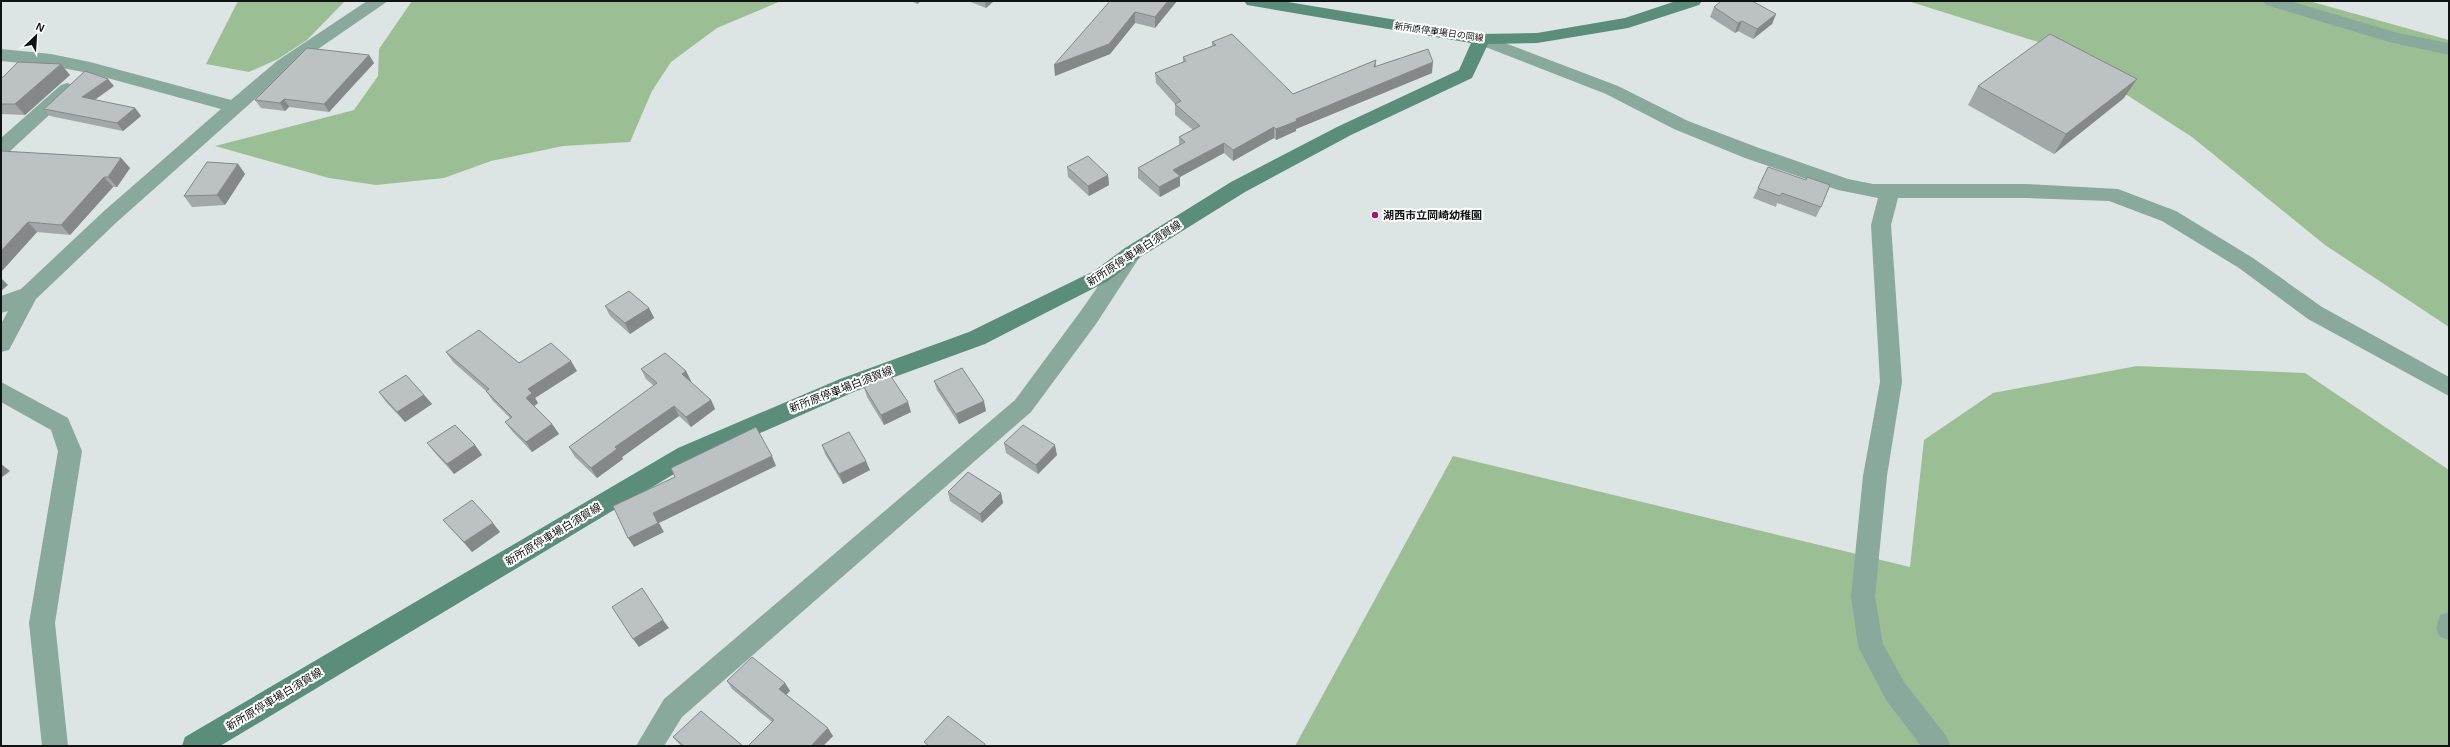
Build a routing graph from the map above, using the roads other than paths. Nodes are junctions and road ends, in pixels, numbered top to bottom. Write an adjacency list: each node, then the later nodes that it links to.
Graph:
1 (379, 1): 9 (street)
2 (1253, 1): 5 (main road, 新所原停車場日の岡線)
3 (1693, 1): 5 (main road, 新所原停車場日の岡線)
4 (2272, 1): 6 (street)
5 (1480, 39): 11 (street); 12 (main road, 新所原停車場白須賀線)
6 (2449, 49)
7 (1, 55): 8 (street)
8 (90, 68): 9 (street); 10 (street)
9 (234, 107): 13 (street)
10 (1, 148)
11 (1890, 191): 16 (street); 23 (street)
12 (1132, 253): 21 (main road, 新所原停車場白須賀線); 22 (street)
13 (28, 294): 14 (street); 15 (street)
14 (1, 306)
15 (1, 344)
16 (2449, 387)
17 (1, 391): 20 (street)
18 (2449, 623): 19 (street)
19 (2449, 629)
20 (55, 746)
21 (195, 746)
22 (649, 746)
23 (1937, 746)

